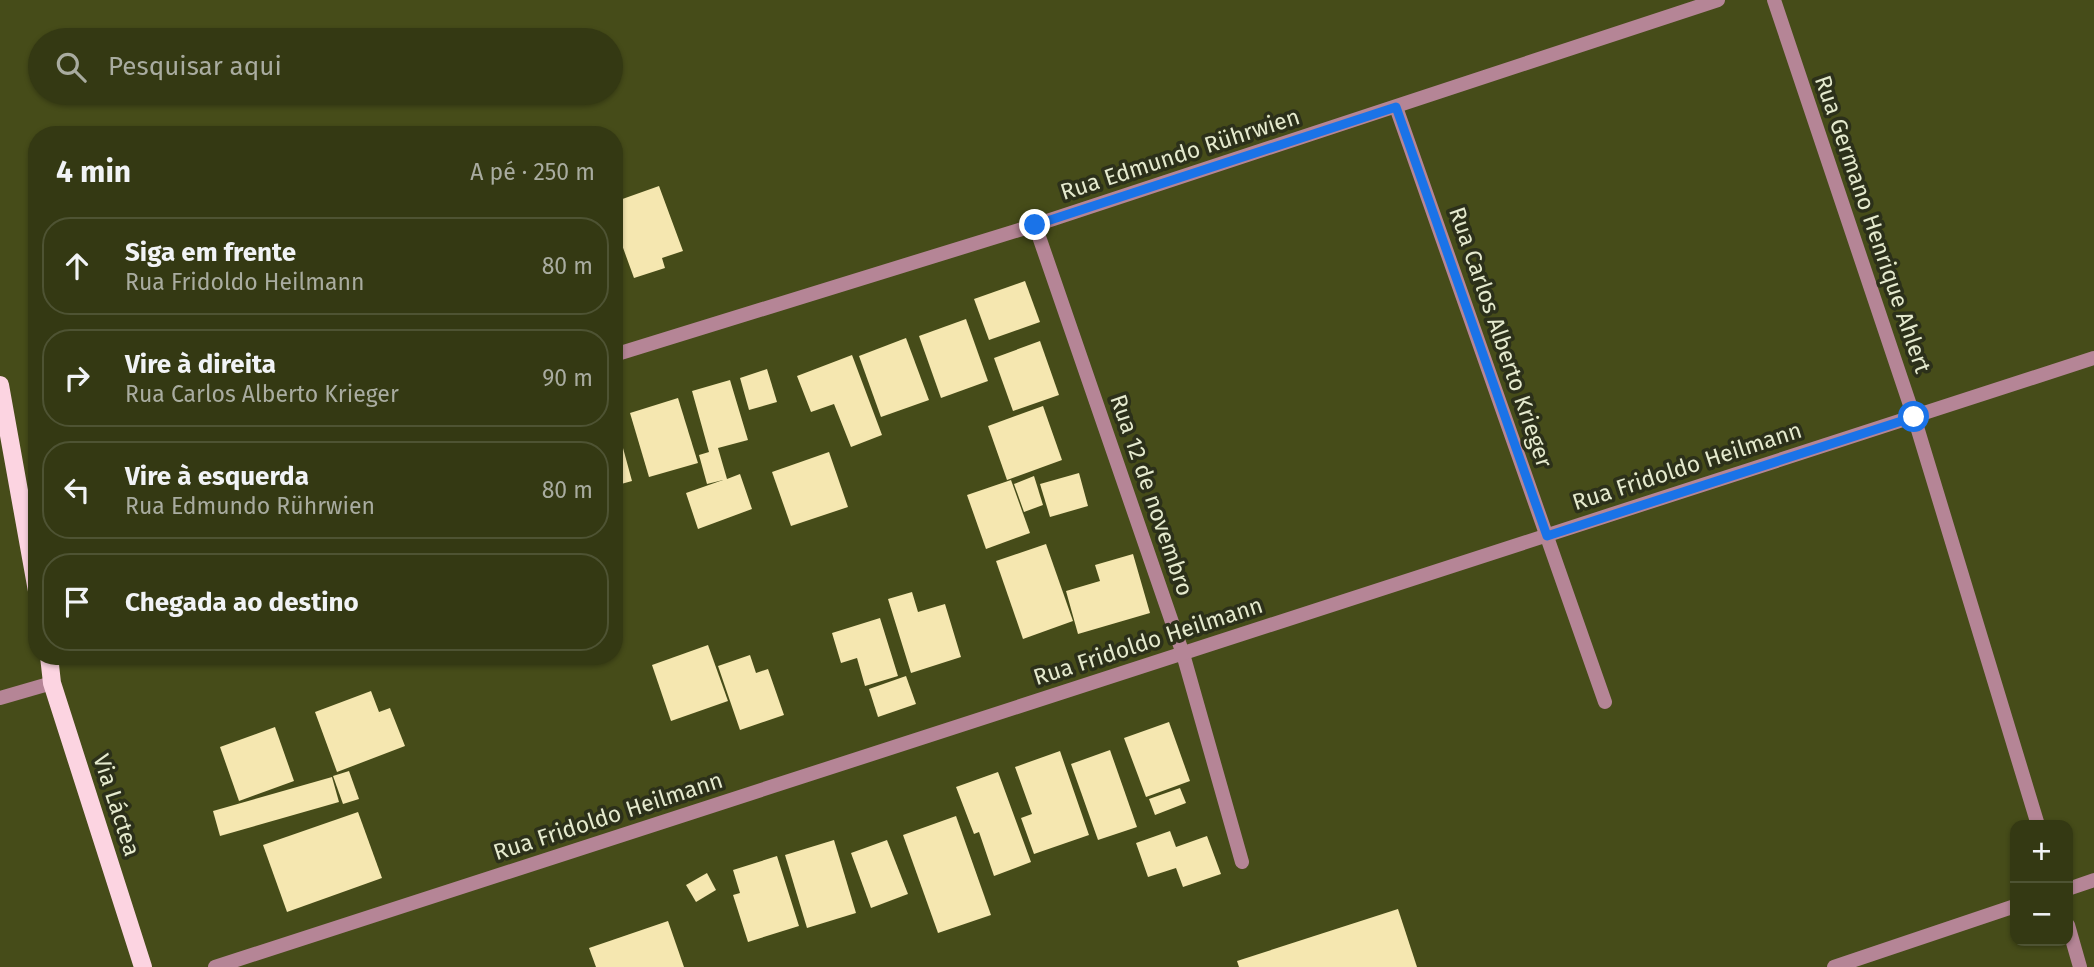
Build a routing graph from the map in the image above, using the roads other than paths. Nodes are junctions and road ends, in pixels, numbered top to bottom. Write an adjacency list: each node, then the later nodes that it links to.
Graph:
1 (1718, 0): 3 (street, Rua Edmundo Rührwien)
2 (1773, 0): 8 (street, Rua Germano Henrique Ahlert)
3 (1396, 107): 4 (street, Rua Edmundo Rührwien); 9 (street, Rua Carlos Alberto Krieger)
4 (1035, 225): 5 (street, Rua Edmundo Rührwien); 11 (street, Rua 12 de novembro)
5 (623, 352)
6 (2094, 358): 8 (street, Rua Fridoldo Heilmann)
7 (0, 384): 10 (main road)
8 (1914, 417): 9 (street, Rua Fridoldo Heilmann); 16 (street, Rua Germano Henrique Ahlert)
9 (1547, 536): 11 (street, Rua Fridoldo Heilmann); 15 (street, Rua Carlos Alberto Krieger)
10 (28, 541)
11 (1183, 654): 17 (street, Rua 12 de novembro); 23 (street, Rua Fridoldo Heilmann)
12 (51, 665): 13 (main road, Via Láctea)
13 (52, 682): 14 (street); 22 (main road, Via Láctea)
14 (0, 698)
15 (1605, 702)
16 (2036, 820)
17 (1242, 862)
18 (2094, 880): 19 (street)
19 (2073, 887)
20 (2010, 908): 24 (street)
21 (2073, 942): 25 (street)
22 (143, 967)
23 (215, 967)
24 (1834, 967)
25 (2080, 967)

